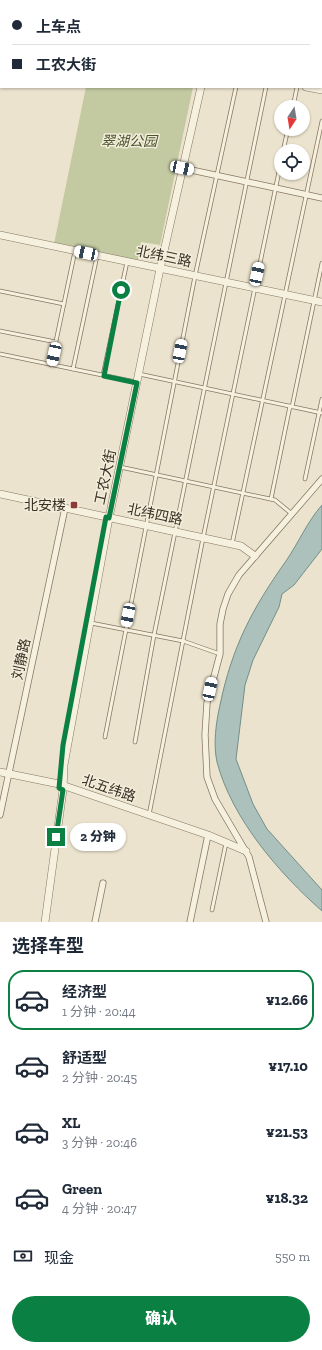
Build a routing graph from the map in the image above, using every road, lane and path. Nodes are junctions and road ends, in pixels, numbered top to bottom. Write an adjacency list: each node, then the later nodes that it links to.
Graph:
1 (201, 88): 9 (street, 工农大街)
2 (236, 88): 10 (lane)
3 (266, 88): 12 (lane)
4 (297, 88): 7 (lane)
5 (311, 88): 6 (street)
6 (322, 90)
7 (294, 100)
8 (322, 121): 14 (lane)
9 (182, 168): 10 (street); 21 (street, 工农大街)
10 (216, 176): 12 (street); 22 (lane)
11 (278, 180): 13 (lane)
12 (246, 182): 13 (street); 23 (lane)
13 (276, 188): 14 (street); 24 (lane)
14 (306, 195): 15 (street); 26 (lane)
15 (322, 198)
16 (0, 235): 17 (street, 北纬三路)
17 (75, 251): 18 (street, 北纬三路); 29 (lane)
18 (97, 256): 19 (street, 北纬三路); 34 (lane)
19 (127, 262): 21 (street, 北纬三路); 36 (lane)
20 (322, 263): 27 (lane)
21 (160, 269): 22 (street, 北纬三路); 35 (street, 工农大街)
22 (195, 276): 23 (street, 北纬三路); 37 (lane)
23 (225, 282): 24 (street, 北纬三路); 39 (lane)
24 (254, 288): 26 (street, 北纬三路); 40 (lane)
25 (0, 291): 29 (lane)
26 (284, 294): 27 (street, 北纬三路); 42 (lane)
27 (314, 301): 28 (street, 北纬三路); 43 (lane)
28 (322, 302)
29 (64, 304): 31 (lane)
30 (0, 331): 31 (lane)
31 (56, 342): 33 (lane)
32 (0, 354): 33 (lane)
33 (51, 365): 34 (lane)
34 (74, 369): 36 (lane)
35 (139, 374): 37 (lane); 38 (street, 工农大街)
36 (104, 376): 38 (lane)
37 (174, 382): 39 (lane); 46 (lane)
38 (137, 383): 45 (street, 工农大街)
39 (204, 388): 40 (lane); 49 (lane)
40 (233, 394): 42 (lane); 50 (lane)
41 (322, 399): 44 (lane)
42 (262, 400): 43 (lane); 51 (lane)
43 (291, 407): 44 (lane); 54 (lane)
44 (320, 413): 47 (lane)
45 (120, 467): 46 (lane); 57 (street, 工农大街)
46 (156, 475): 49 (lane); 58 (lane)
47 (305, 479)
48 (322, 479): 56 (street)
49 (185, 481): 50 (lane); 59 (lane)
50 (214, 487): 51 (lane); 60 (lane)
51 (242, 493): 54 (lane); 61 (lane)
52 (0, 494): 55 (street, 北纬四路)
53 (0, 499): 55 (street, 北纬四路)
54 (271, 499): 56 (lane)
55 (64, 510): 57 (street, 北纬四路); 72 (street, 刘静路)
56 (292, 514): 62 (street)
57 (107, 520): 58 (street, 北纬四路); 63 (street, 工农大街); 73 (street, 工农大街)
58 (146, 526): 59 (street, 北纬四路); 64 (lane)
59 (175, 532): 60 (street, 北纬四路); 65 (lane)
60 (203, 538): 61 (street, 北纬四路); 66 (lane)
61 (232, 544): 62 (street, 北纬四路)
62 (255, 556): 67 (street)
63 (91, 623): 64 (lane); 73 (street, 工农大街)
64 (125, 630): 65 (lane); 68 (lane)
65 (154, 636): 66 (lane); 69 (lane)
66 (183, 641): 67 (lane); 75 (lane)
67 (220, 654): 78 (street)
68 (105, 737)
69 (135, 742)
70 (0, 772): 72 (street, 北五纬路)
71 (0, 776): 72 (street, 北五纬路)
72 (9, 776): 73 (street, 北五纬路); 74 (street, 刘静路)
73 (61, 787): 75 (street, 北五纬路); 81 (street, 工农大街)
74 (0, 815)
75 (149, 815): 76 (street, 北五纬路)
76 (208, 835): 77 (street, 北五纬路); 83 (street)
77 (226, 843): 78 (street, 北五纬路); 80 (lane)
78 (246, 852): 84 (street)
79 (103, 883): 82 (street)
80 (212, 910)
81 (45, 922)
82 (95, 922)
83 (190, 922)
84 (266, 922)

